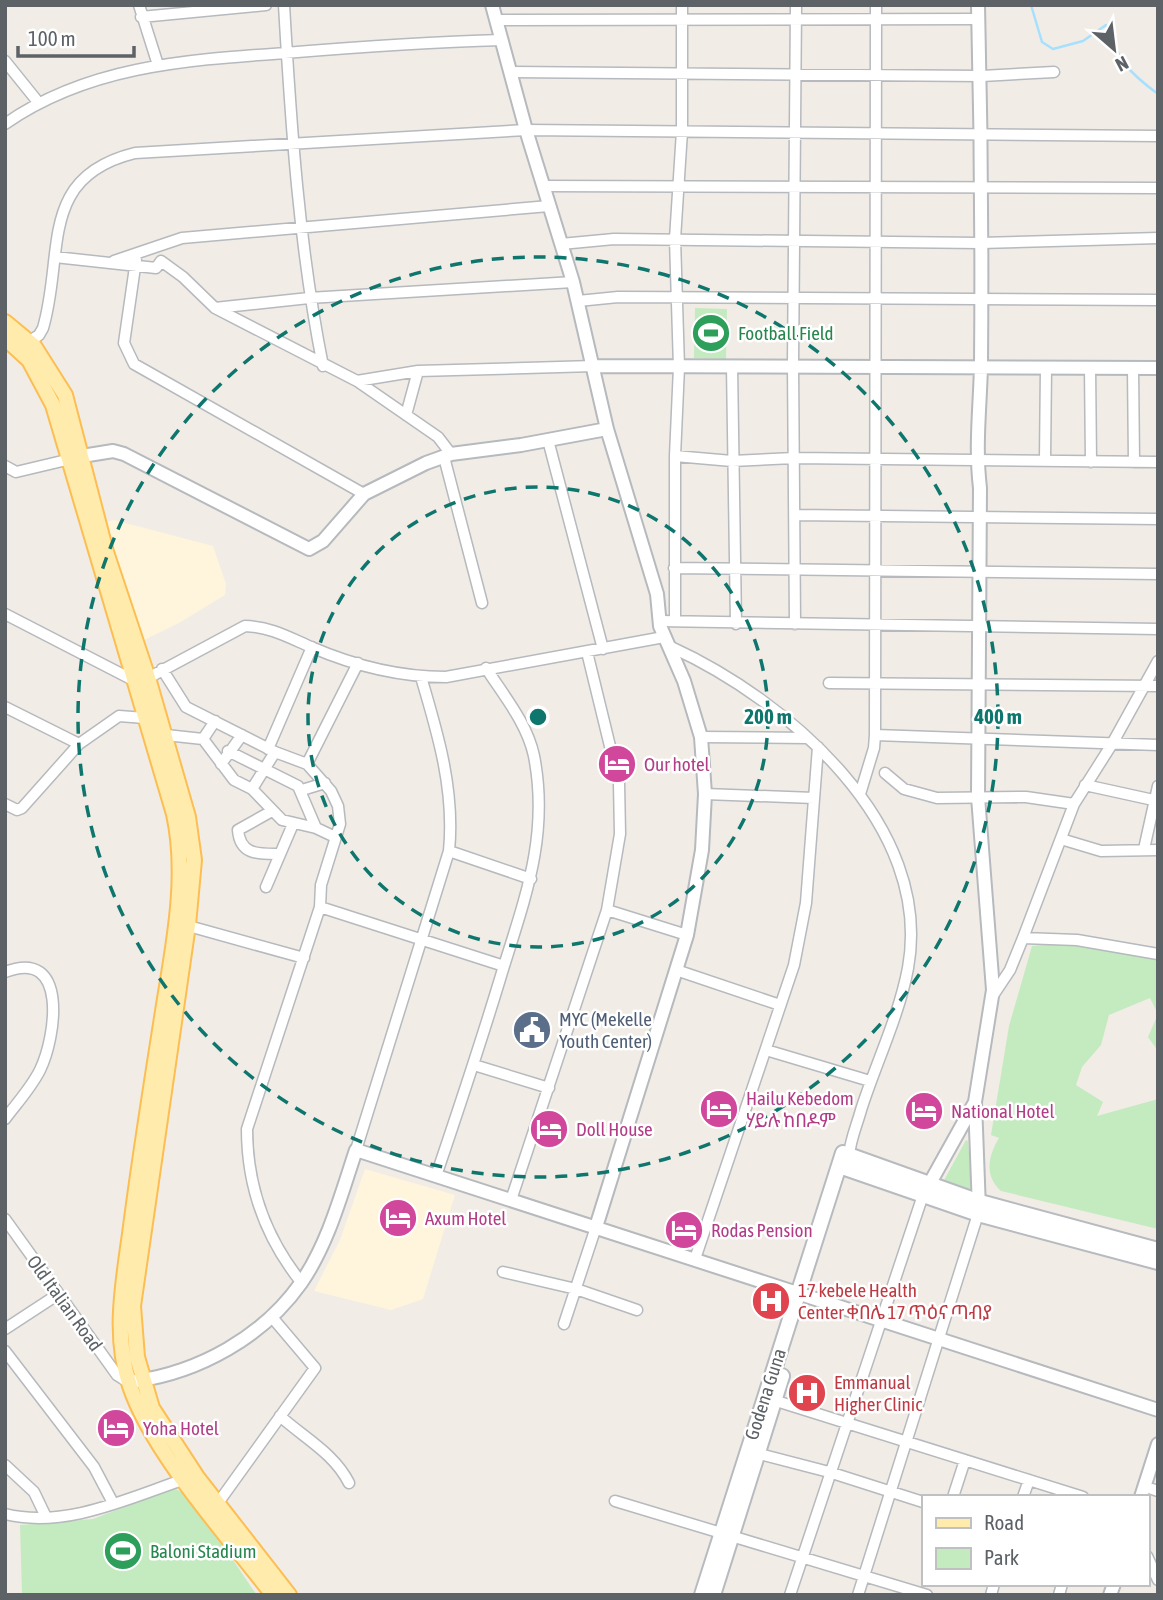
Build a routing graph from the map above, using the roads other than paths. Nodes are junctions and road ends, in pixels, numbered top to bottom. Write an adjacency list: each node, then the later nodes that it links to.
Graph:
1 (139, 5): 9 (street)
2 (266, 5): 9 (street)
3 (284, 5): 15 (street)
4 (492, 5): 12 (street)
5 (682, 5): 13 (street)
6 (796, 5): 10 (street)
7 (876, 5): 11 (street)
8 (978, 12): 11 (street); 23 (street)
9 (141, 17): 17 (street)
10 (796, 19): 11 (street); 13 (street); 21 (street)
11 (876, 19): 22 (street)
12 (496, 20): 13 (street); 14 (street)
13 (682, 20): 20 (street)
14 (502, 40): 15 (street); 18 (street)
15 (287, 53): 17 (street); 32 (street)
16 (5, 61): 24 (street)
17 (158, 65): 24 (street)
18 (510, 72): 20 (street); 26 (street)
19 (1054, 72): 23 (street)
20 (679, 73): 21 (street); 27 (street)
21 (795, 74): 22 (street); 28 (street)
22 (875, 75): 23 (street); 29 (street)
23 (982, 76): 30 (street)
24 (38, 102): 25 (street)
25 (5, 124)
26 (526, 130): 27 (street); 32 (street); 34 (street)
27 (682, 131): 28 (street); 33 (street)
28 (794, 131): 29 (street); 35 (street)
29 (876, 132): 30 (street); 36 (street)
30 (982, 132): 31 (street); 37 (street)
31 (1158, 136)
32 (293, 146): 40 (street); 48 (street)
33 (677, 185): 34 (street); 35 (street); 42 (street)
34 (543, 186): 39 (street)
35 (795, 186): 36 (street); 43 (street)
36 (876, 187): 37 (street); 44 (street)
37 (981, 187): 38 (street); 45 (street)
38 (1158, 188)
39 (549, 206): 40 (street); 46 (street)
40 (301, 226): 47 (street); 53 (street)
41 (1158, 238): 45 (street)
42 (675, 239): 43 (street); 46 (street); 52 (street)
43 (794, 241): 44 (street); 54 (street)
44 (875, 242): 45 (street); 55 (street)
45 (980, 243): 56 (street)
46 (561, 244): 51 (street)
47 (137, 252): 49 (street); 50 (street)
48 (55, 257): 49 (street); 62 (street)
49 (109, 263): 50 (street)
50 (136, 264): 59 (street); 91 (street)
51 (573, 282): 53 (street); 58 (street)
52 (678, 297): 54 (street); 58 (street); 67 (street)
53 (309, 298): 59 (street); 64 (street)
54 (793, 298): 55 (street); 63 (street)
55 (874, 299): 56 (street); 68 (street)
56 (979, 299): 57 (street); 71 (street)
57 (1158, 300)
58 (578, 301): 65 (street)
59 (215, 308): 64 (street)
60 (5, 322): 62 (main road)
61 (5, 338): 62 (main road)
62 (23, 345): 81 (main road)
63 (793, 365): 66 (street); 68 (street); 82 (street)
64 (323, 366): 75 (street)
65 (594, 366): 67 (street); 74 (street); 77 (street)
66 (732, 366): 67 (street); 85 (street)
67 (679, 367): 80 (street)
68 (873, 367): 71 (street); 83 (street)
69 (1046, 367): 70 (street); 71 (street); 84 (street)
70 (1090, 367): 72 (street); 89 (street)
71 (981, 368): 86 (street)
72 (1133, 368): 73 (street); 87 (street)
73 (1158, 368)
74 (418, 371): 75 (street); 76 (street)
75 (356, 381): 76 (street)
76 (405, 415): 79 (street)
77 (607, 429): 78 (street); 105 (street)
78 (548, 440): 79 (street); 113 (street)
79 (447, 455): 91 (street); 102 (street)
80 (675, 456): 85 (street); 96 (street)
81 (76, 458): 90 (street); 91 (street); 120 (main road)
82 (794, 458): 83 (street); 85 (street); 93 (street)
83 (874, 459): 86 (street); 92 (street)
84 (1045, 460): 86 (street); 89 (street)
85 (732, 461): 97 (street)
86 (977, 461): 94 (street)
87 (1134, 462): 88 (street); 89 (street)
88 (1158, 462)
89 (1091, 463)
90 (5, 466)
91 (364, 494)
92 (874, 514): 93 (street); 94 (street); 99 (street)
93 (794, 515): 98 (street)
94 (979, 517): 95 (street); 100 (street)
95 (1158, 519)
96 (674, 568): 97 (street); 104 (street)
97 (735, 569): 98 (street); 106 (street)
98 (794, 569): 99 (street); 107 (street)
99 (875, 572): 100 (street); 108 (street)
100 (978, 572): 101 (street); 109 (street)
101 (1158, 574)
102 (482, 603)
103 (5, 614): 120 (street)
104 (675, 620): 105 (street); 106 (street)
105 (659, 621): 111 (street)
106 (736, 624): 107 (street)
107 (795, 624): 108 (street)
108 (874, 626): 109 (street); 123 (street)
109 (979, 628): 110 (street); 121 (street)
110 (1158, 629)
111 (668, 642): 113 (street); 132 (street); 134 (street)
112 (312, 648): 116 (street); 118 (street); 140 (street)
113 (603, 649): 114 (street)
114 (587, 652): 117 (street); 170 (street)
115 (1158, 661): 124 (street)
116 (358, 663): 119 (street); 143 (street)
117 (486, 668): 119 (street); 167 (street)
118 (162, 669): 120 (street); 128 (street)
119 (421, 677): 165 (street)
120 (141, 680): 127 (main road); 129 (main road)
121 (980, 682): 123 (street); 124 (street); 133 (street)
122 (829, 683): 123 (street)
123 (874, 683): 131 (street)
124 (1146, 685): 125 (street); 137 (street)
125 (1158, 686)
126 (5, 707): 136 (street)
127 (145, 718): 136 (street); 171 (main road)
128 (215, 721): 130 (street); 135 (street)
129 (166, 735): 135 (street); 171 (main road)
130 (242, 735): 140 (street); 141 (street)
131 (874, 735): 133 (street); 152 (street)
132 (701, 737): 134 (street); 151 (street)
133 (981, 737): 137 (street); 153 (street)
134 (808, 738): 139 (street)
135 (203, 739): 142 (street)
136 (79, 744): 156 (street)
137 (1112, 744): 138 (street); 147 (street)
138 (1158, 745)
139 (818, 747): 152 (street); 154 (street)
140 (271, 750): 143 (street); 144 (street)
141 (229, 751): 142 (street); 144 (street)
142 (221, 764): 149 (street)
143 (307, 764): 146 (street)
144 (263, 768): 149 (street); 150 (street)
145 (886, 773): 153 (street)
146 (325, 783): 150 (street); 161 (street)
147 (1085, 785): 155 (street); 157 (street)
148 (1158, 786): 155 (street)
149 (251, 789): 158 (street)
150 (302, 790): 160 (street)
151 (705, 793): 154 (street); 172 (street)
152 (860, 794): 184 (street)
153 (978, 797): 157 (street); 180 (street)
154 (814, 798): 181 (street)
155 (1156, 800): 163 (street)
156 (5, 804)
157 (1073, 804): 162 (street)
158 (272, 811): 159 (street); 166 (street)
159 (293, 824): 160 (street); 166 (street)
160 (316, 828): 161 (street)
161 (333, 836): 169 (street)
162 (1062, 839): 163 (street); 173 (street)
163 (1144, 849): 164 (street)
164 (1158, 850)
165 (449, 851): 167 (street); 174 (street)
166 (278, 854): 168 (street)
167 (531, 879): 177 (street)
168 (266, 887)
169 (320, 907): 174 (street); 176 (street)
170 (607, 910): 172 (street); 185 (street)
171 (181, 924): 176 (street); 212 (main road)
172 (687, 935): 178 (street)
173 (1023, 938): 175 (street); 180 (street)
174 (420, 939): 177 (street); 188 (street)
175 (1158, 954)
176 (304, 958): 201 (street)
177 (504, 966): 183 (street)
178 (676, 970): 181 (street); 196 (street)
179 (5, 972): 187 (street)
180 (992, 997): 186 (street)
181 (780, 1005): 182 (street)
182 (766, 1050): 184 (street); 198 (street)
183 (474, 1065): 185 (street); 190 (street)
184 (870, 1081): 189 (street)
185 (549, 1088): 192 (street)
186 (975, 1102): 191 (street); 193 (street)
187 (5, 1119)
188 (356, 1150): 190 (street); 201 (street)
189 (845, 1158): 191 (main road); 203 (main road, Godena Guna)
190 (436, 1176): 192 (street)
191 (925, 1191): 193 (main road); 207 (street)
192 (511, 1200): 196 (street)
193 (979, 1208): 195 (main road); 210 (street)
194 (5, 1219): 204 (street, Old Italian Road)
195 (1038, 1223): 197 (main road); 199 (main road)
196 (596, 1227): 198 (street); 202 (street)
197 (1158, 1250)
198 (695, 1259): 203 (street)
199 (1158, 1262)
200 (503, 1272): 202 (street)
201 (301, 1282): 206 (street)
202 (576, 1289): 205 (street); 208 (street)
203 (802, 1293): 207 (street); 213 (main road, Godena Guna)
204 (57, 1295): 209 (street); 212 (street, Old Italian Road)
205 (637, 1310)
206 (271, 1316): 212 (street); 215 (street)
207 (879, 1318): 210 (street); 216 (street)
208 (564, 1324)
209 (5, 1329)
210 (939, 1337): 214 (street); 217 (street)
211 (5, 1351): 234 (street)
212 (135, 1381): 224 (main road); 235 (main road)
213 (770, 1399): 216 (street); 219 (main road, Godena Guna)
214 (1158, 1410)
215 (280, 1416): 226 (street); 235 (street)
216 (845, 1423): 217 (street); 223 (street)
217 (906, 1442): 220 (street); 228 (street)
218 (1158, 1444): 227 (street)
219 (751, 1452): 223 (street); 238 (main road, Godena Guna)
220 (965, 1460): 225 (street); 229 (street)
221 (5, 1465): 237 (street)
222 (1158, 1471): 227 (street)
223 (829, 1472): 228 (street); 239 (street)
224 (185, 1479): 234 (street); 244 (main road)
225 (1029, 1480): 230 (street); 231 (street)
226 (349, 1483)
227 (1150, 1492)
228 (891, 1493): 233 (street); 241 (street)
229 (954, 1495)
230 (1024, 1495)
231 (1077, 1495)
232 (615, 1501): 238 (street)
233 (922, 1502)
234 (113, 1503): 237 (street)
235 (218, 1503): 245 (main road)
236 (5, 1514): 237 (street)
237 (46, 1517)
238 (726, 1534): 239 (street); 246 (main road, Godena Guna); 247 (main road, Godena Guna)
239 (801, 1557): 241 (street); 248 (street)
240 (1149, 1560): 242 (street)
241 (864, 1576): 243 (street); 249 (street)
242 (1158, 1580)
243 (925, 1592)
244 (273, 1595)
245 (289, 1595)
246 (702, 1595)
247 (713, 1595)
248 (790, 1595)
249 (858, 1595)

